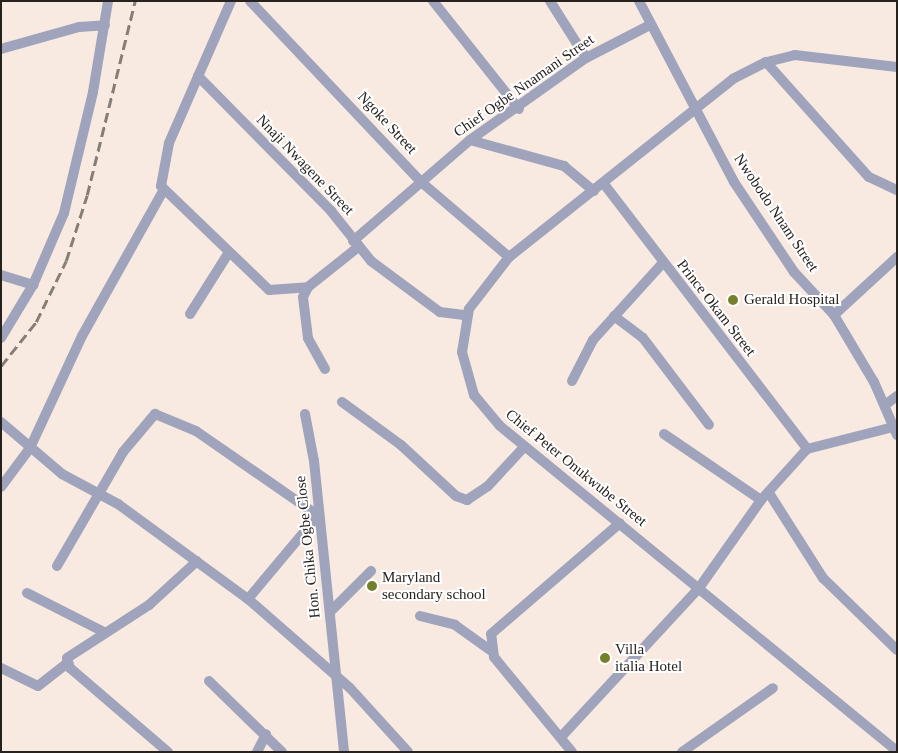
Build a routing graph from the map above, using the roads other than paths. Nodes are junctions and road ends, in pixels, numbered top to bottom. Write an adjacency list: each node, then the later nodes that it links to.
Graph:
1 (108, 1): 7 (street)
2 (231, 1): 13 (street)
3 (250, 1): 17 (street, Ngoke Street)
4 (433, 1): 14 (street)
5 (550, 1): 10 (street)
6 (639, 1): 8 (street, Nwobodo Nnam Street)
7 (106, 25): 9 (street); 28 (street)
8 (650, 25): 10 (street, Chief Ogbe Nnamani Street); 15 (street, Nwobodo Nnam Street)
9 (1, 49)
10 (586, 58): 14 (street, Chief Ogbe Nnamani Street)
11 (766, 62): 12 (street); 15 (street, Chief Peter Onukwube Street); 20 (street)
12 (897, 67)
13 (198, 76): 21 (street); 22 (street, Nnaji Nwagene Street)
14 (519, 109): 16 (street, Chief Ogbe Nnamani Street)
15 (693, 109): 18 (street, Chief Peter Onukwube Street); 31 (street, Nwobodo Nnam Street)
16 (470, 140): 17 (street, Chief Ogbe Nnamani Street); 19 (street)
17 (420, 181): 22 (street, Chief Ogbe Nnamani Street); 24 (street, Ngoke Street)
18 (604, 184): 19 (street, Chief Peter Onukwube Street); 26 (street, Prince Okam Street)
19 (594, 190): 24 (street, Chief Peter Onukwube Street)
20 (897, 190)
21 (163, 191): 23 (street); 46 (street)
22 (355, 244): 29 (street, Chief Ogbe Nnamani Street); 32 (street, Nnaji Nwagene Street)
23 (229, 252): 29 (street); 30 (street)
24 (509, 257): 32 (street, Chief Peter Onukwube Street)
25 (897, 257): 31 (street)
26 (662, 264): 33 (street); 47 (street, Prince Okam Street)
27 (1, 275): 28 (street)
28 (33, 285): 34 (street)
29 (308, 287): 35 (street)
30 (190, 314)
31 (834, 315): 39 (street, Nwobodo Nnam Street)
32 (466, 316): 45 (street, Chief Peter Onukwube Street)
33 (614, 316): 36 (street); 42 (street)
34 (1, 338)
35 (325, 369)
36 (572, 381)
37 (897, 396): 39 (street)
38 (342, 402): 45 (street)
39 (884, 405): 43 (street, Nwobodo Nnam Street)
40 (305, 414): 51 (street, Hon. Chika Ogbe Close)
41 (1, 422): 46 (street)
42 (709, 425)
43 (895, 431): 47 (street)
44 (664, 434): 50 (street)
45 (524, 447): 52 (street, Chief Peter Onukwube Street)
46 (30, 448): 48 (street); 49 (street)
47 (807, 449): 50 (street)
48 (1, 487)
49 (100, 494): 51 (street); 53 (street); 54 (street)
50 (765, 497): 56 (street); 63 (street)
51 (318, 514): 58 (street); 59 (street, Hon. Chika Ogbe Close)
52 (620, 523): 56 (street, Chief Peter Onukwube Street); 62 (street)
53 (198, 561): 58 (street); 61 (street)
54 (57, 566)
55 (371, 571): 59 (street)
56 (699, 588): 70 (street); 71 (street, Chief Peter Onukwube Street)
57 (27, 593): 61 (street)
58 (248, 599): 66 (street)
59 (330, 612): 66 (street, Hon. Chika Ogbe Close)
60 (420, 616): 62 (street)
61 (104, 632): 64 (street)
62 (490, 650): 70 (street)
63 (897, 650)
64 (67, 663): 65 (street); 72 (street)
65 (1, 668)
66 (338, 677): 75 (street, Hon. Chika Ogbe Close); 76 (street)
67 (209, 681): 69 (street)
68 (773, 688): 78 (street)
69 (266, 734): 73 (street); 74 (street)
70 (561, 737): 77 (street)
71 (897, 751)
72 (168, 752)
73 (257, 752)
74 (282, 752)
75 (344, 752)
76 (408, 752)
77 (572, 752)
78 (682, 752)

